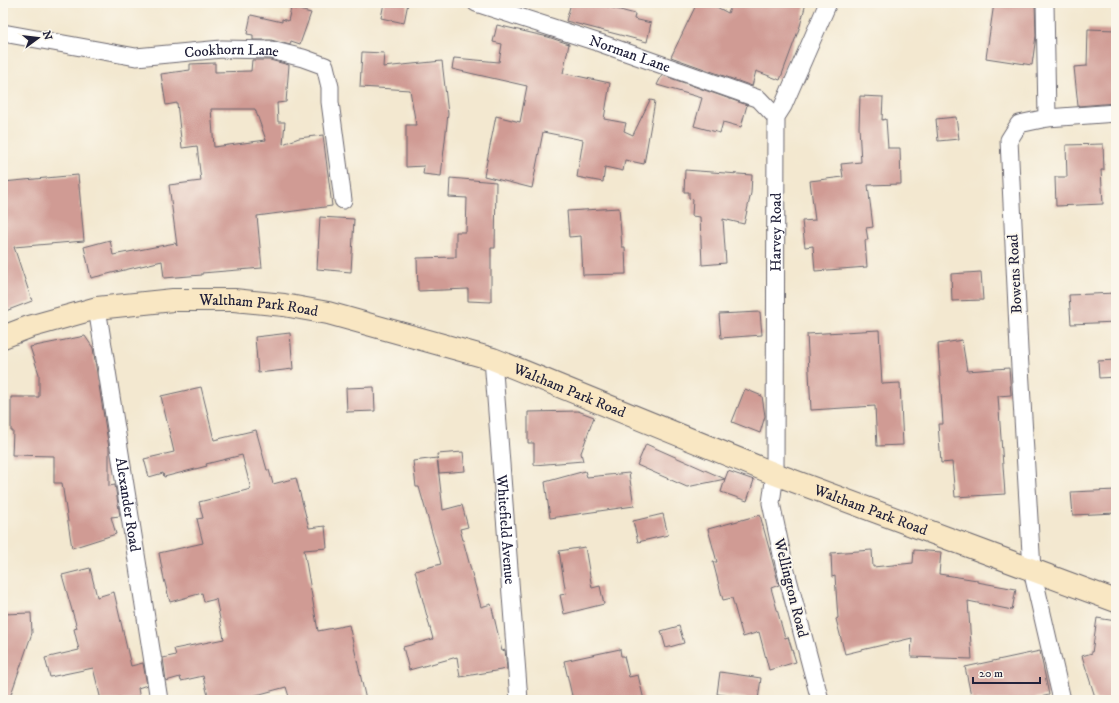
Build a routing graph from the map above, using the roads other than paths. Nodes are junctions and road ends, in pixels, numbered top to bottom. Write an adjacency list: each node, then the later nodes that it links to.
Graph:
1 (476, 3): 6 (street, Norman Lane)
2 (828, 3): 6 (street, Harvey Road)
3 (1045, 3): 7 (street)
4 (3, 33): 8 (street, Cookhorn Lane)
5 (1116, 113): 7 (street, Bowens Road)
6 (776, 117): 12 (street, Harvey Road)
7 (1047, 118): 13 (street, Bowens Road)
8 (343, 200)
9 (98, 308): 10 (main road, Waltham Park Road); 11 (main road, Waltham Park Road); 15 (street, Alexander Road)
10 (3, 337)
11 (493, 359): 12 (main road, Waltham Park Road); 16 (street, Whitefield Avenue)
12 (774, 474): 13 (main road, Waltham Park Road); 17 (street, Wellington Road)
13 (1032, 570): 14 (main road, Waltham Park Road); 18 (street, Bowens Road)
14 (1116, 601)
15 (159, 700)
16 (519, 700)
17 (820, 700)
18 (1062, 700)

